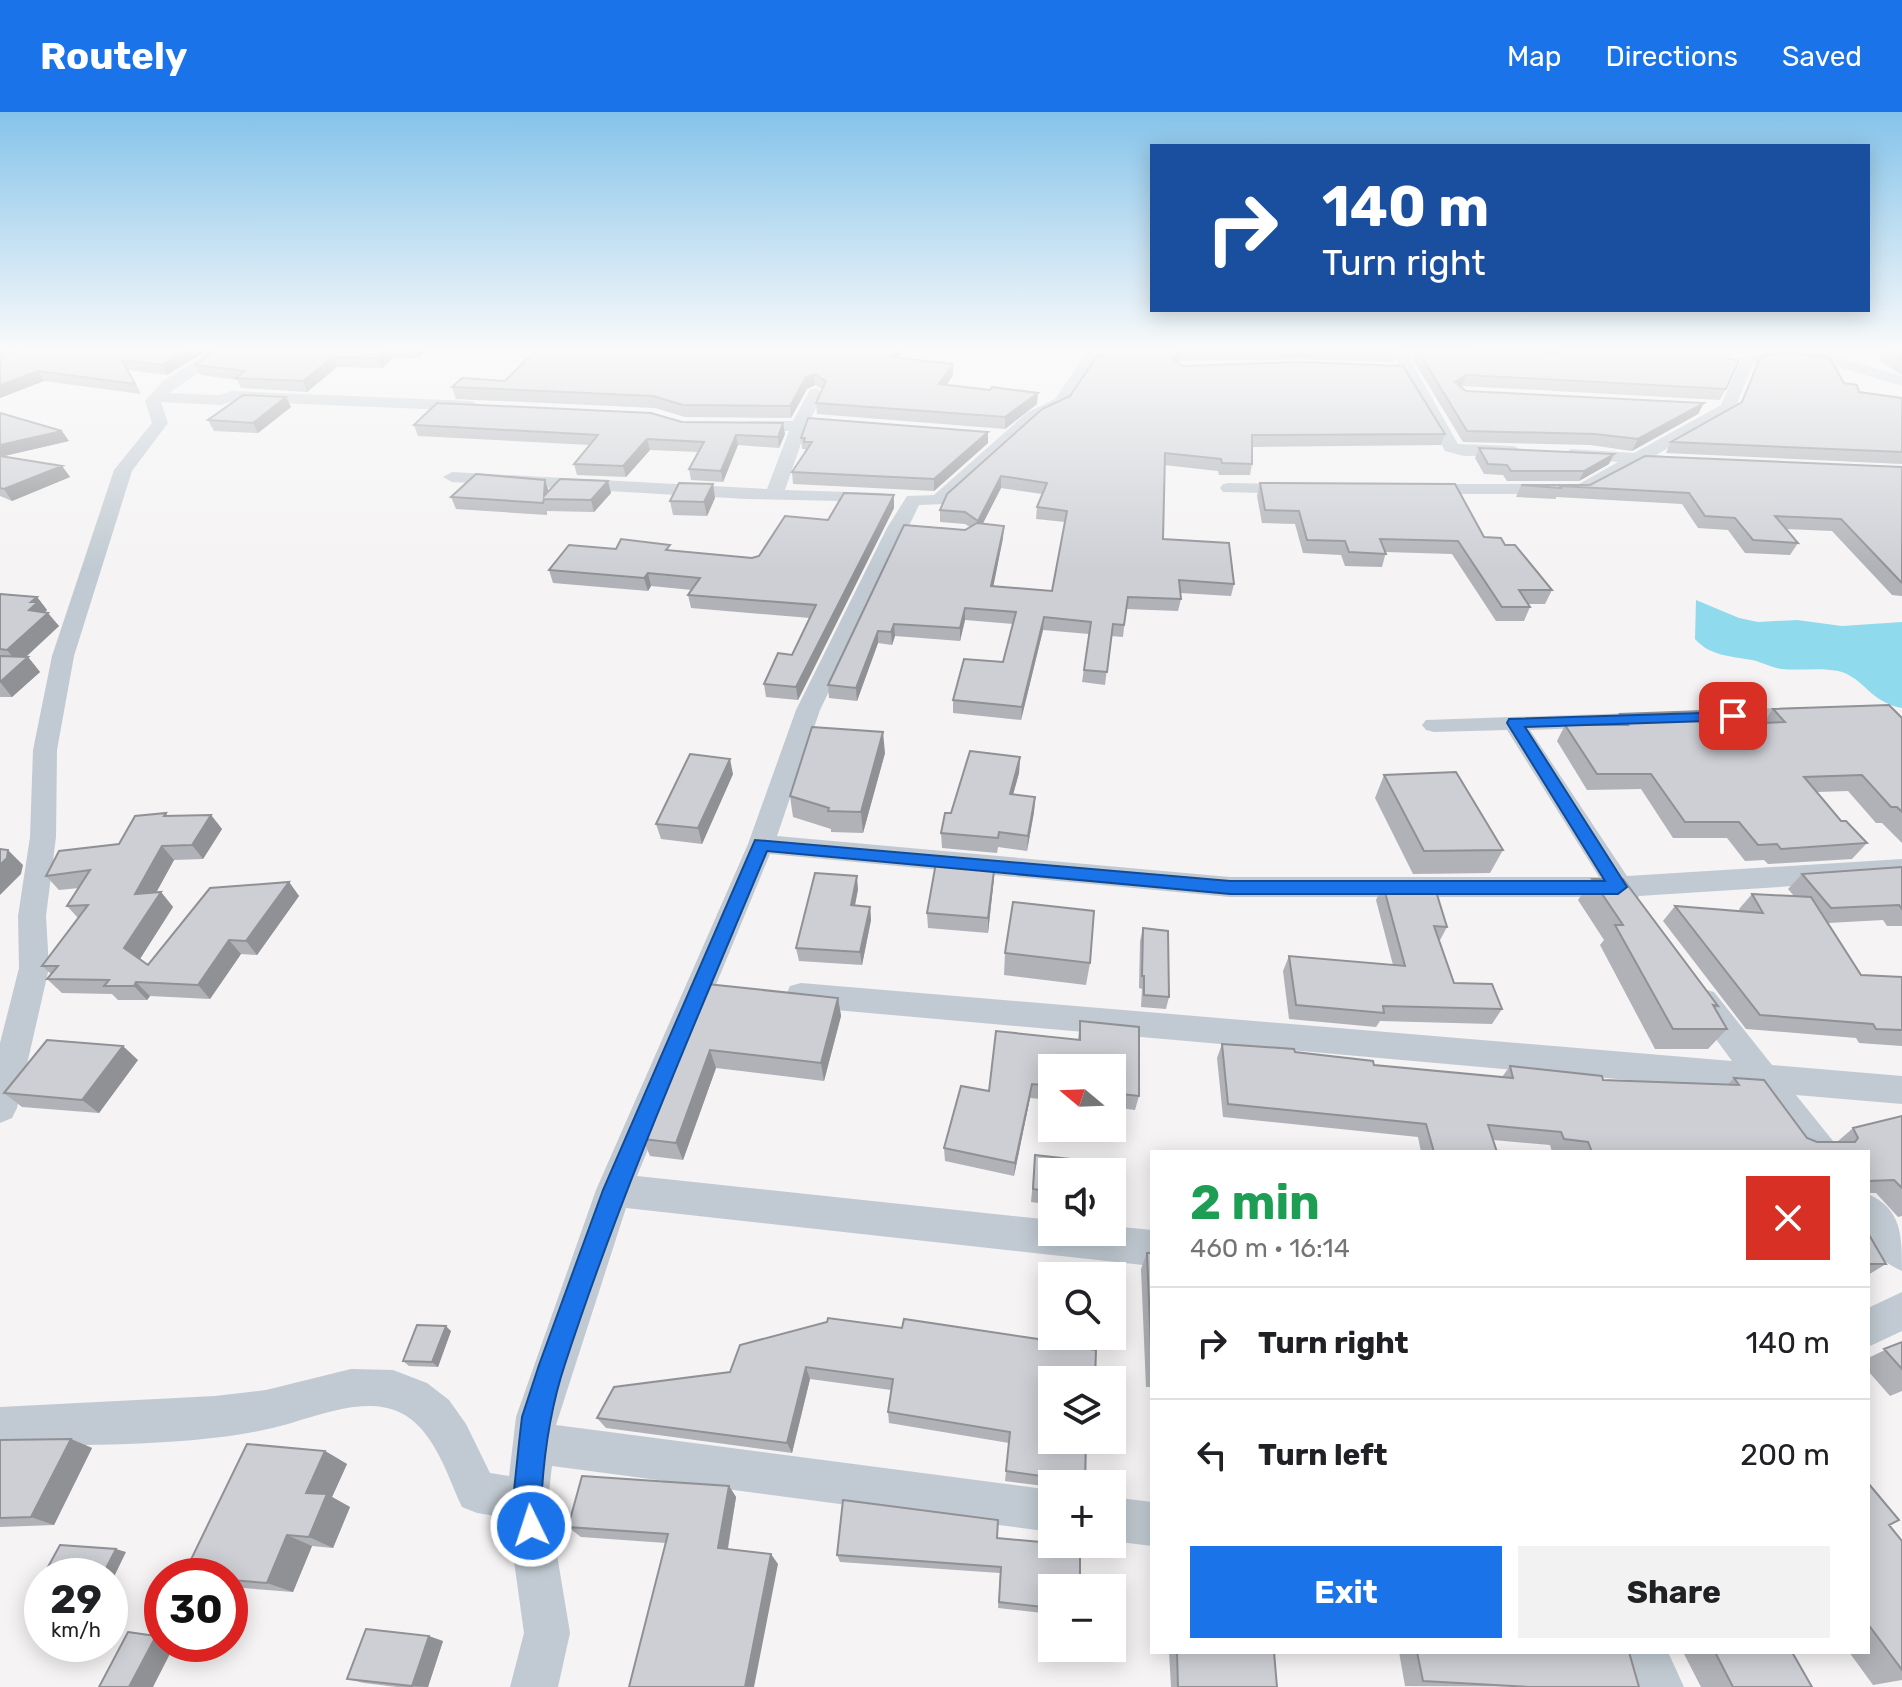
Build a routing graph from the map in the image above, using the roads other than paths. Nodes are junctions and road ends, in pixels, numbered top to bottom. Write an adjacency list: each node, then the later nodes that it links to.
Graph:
1 (160, 422): 32 (street)
2 (1027, 422): 8 (street)
3 (1435, 422): 9 (street)
4 (1704, 422): 11 (street)
5 (806, 423): 6 (street); 17 (street)
6 (727, 426)
7 (981, 434): 8 (street)
8 (1011, 437): 18 (street)
9 (1526, 451)
10 (1554, 452): 11 (street)
11 (1636, 460): 12 (street); 16 (street)
12 (1699, 463)
13 (452, 477): 17 (street)
14 (1229, 488): 15 (street)
15 (1321, 489)
16 (1398, 489)
17 (774, 494): 18 (street)
18 (913, 500): 19 (street)
19 (896, 528): 20 (street); 24 (street)
20 (923, 530)
21 (1826, 714): 22 (street)
22 (1514, 723): 23 (street); 26 (street)
23 (1434, 725)
24 (761, 844): 26 (street); 34 (street)
25 (1902, 869): 26 (street)
26 (1618, 887): 27 (street)
27 (1647, 925)
28 (1685, 976): 30 (street)
29 (764, 992): 30 (street)
30 (1760, 1078): 31 (street); 33 (street)
31 (1902, 1090)
32 (0, 1108)
33 (1819, 1150)
34 (614, 1190): 36 (street); 41 (street)
35 (1870, 1213): 37 (street)
36 (1150, 1248)
37 (1902, 1253)
38 (1902, 1311): 39 (street)
39 (1870, 1327)
40 (0, 1427): 42 (street)
41 (532, 1443): 42 (street); 43 (street)
42 (527, 1500): 47 (street)
43 (1038, 1509)
44 (1126, 1521): 45 (street)
45 (1150, 1524)
46 (1645, 1654): 48 (street)
47 (534, 1687)
48 (1660, 1687)

